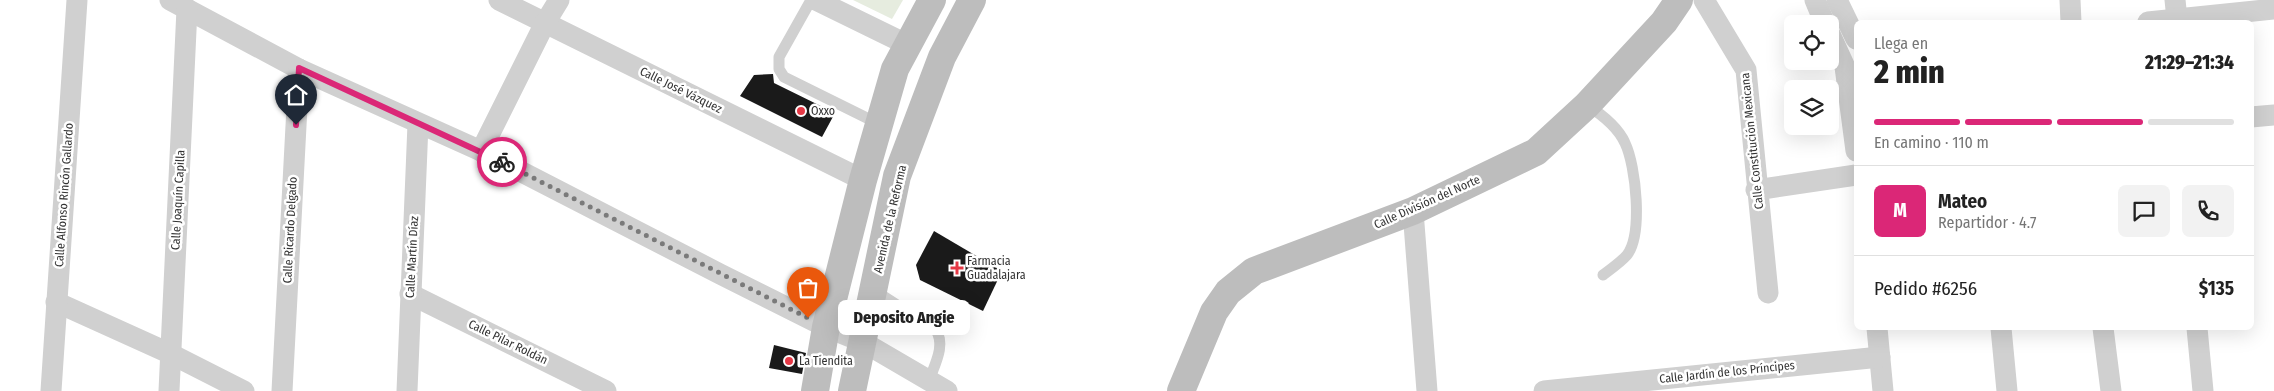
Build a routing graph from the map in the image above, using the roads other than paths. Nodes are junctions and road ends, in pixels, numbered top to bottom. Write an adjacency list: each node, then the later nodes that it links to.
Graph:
1 (77, 0): 40 (street, Calle Alfonso Rincón Gallardo)
2 (499, 0): 19 (street, Calle José Vázquez)
3 (559, 0): 19 (street)
4 (811, 0): 30 (lane)
5 (816, 0): 21 (street)
6 (932, 0): 21 (main road)
7 (972, 0): 37 (main road, Avenida de la Reforma)
8 (1679, 0): 25 (main road, Calle División del Norte)
9 (1704, 0): 34 (street, Calle Constitución Mexicana)
10 (1815, 0): 16 (street)
11 (1838, 0): 20 (street)
12 (2070, 0): 17 (street)
13 (178, 4): 24 (street); 47 (street, Calle Joaquín Capilla)
14 (2274, 9): 15 (street)
15 (2176, 10): 18 (street)
16 (1822, 15)
17 (2071, 20)
18 (2153, 20)
19 (544, 23): 31 (street); 33 (street, Calle José Vázquez)
20 (1854, 35)
21 (908, 45): 30 (main road)
22 (1839, 46): 23 (street)
23 (1851, 63): 27 (street)
24 (299, 68): 29 (street); 53 (street, Calle Ricardo Delgado)
25 (1587, 105): 35 (main road, Calle División del Norte); 36 (lane)
26 (2274, 115): 28 (street)
27 (1854, 116)
28 (2254, 117)
29 (418, 124): 31 (street); 39 (street, Calle Martín Díaz)
30 (880, 124): 33 (main road)
31 (481, 151): 41 (street)
32 (1854, 175): 34 (street)
33 (863, 180): 41 (main road)
34 (1756, 190): 38 (street, Calle Constitución Mexicana)
35 (1413, 211): 58 (main road, Calle División del Norte); 59 (street)
36 (1603, 275)
37 (874, 290): 46 (main road, Avenida de la Reforma); 49 (lane)
38 (1768, 293)
39 (410, 294): 54 (street, Calle Martín Díaz); 55 (street, Calle Pilar Roldán)
40 (56, 302): 47 (street); 50 (street, Calle Alfonso Rincón Gallardo)
41 (826, 327): 46 (street); 56 (main road)
42 (1877, 330): 48 (street)
43 (2001, 330): 62 (street)
44 (2103, 330): 63 (street)
45 (2197, 330): 64 (street)
46 (863, 342): 49 (street); 57 (main road, Avenida de la Reforma)
47 (171, 354): 51 (street, Calle Joaquín Capilla); 52 (street)
48 (1880, 357): 60 (street, Calle Jardín de los Príncipes); 61 (street)
49 (938, 386)
50 (51, 391)
51 (169, 391)
52 (244, 391)
53 (282, 391)
54 (407, 391)
55 (606, 391)
56 (815, 391)
57 (852, 391)
58 (1181, 391)
59 (1427, 391)
60 (1544, 391)
61 (1883, 391)
62 (2007, 391)
63 (2111, 391)
64 (2203, 391)

